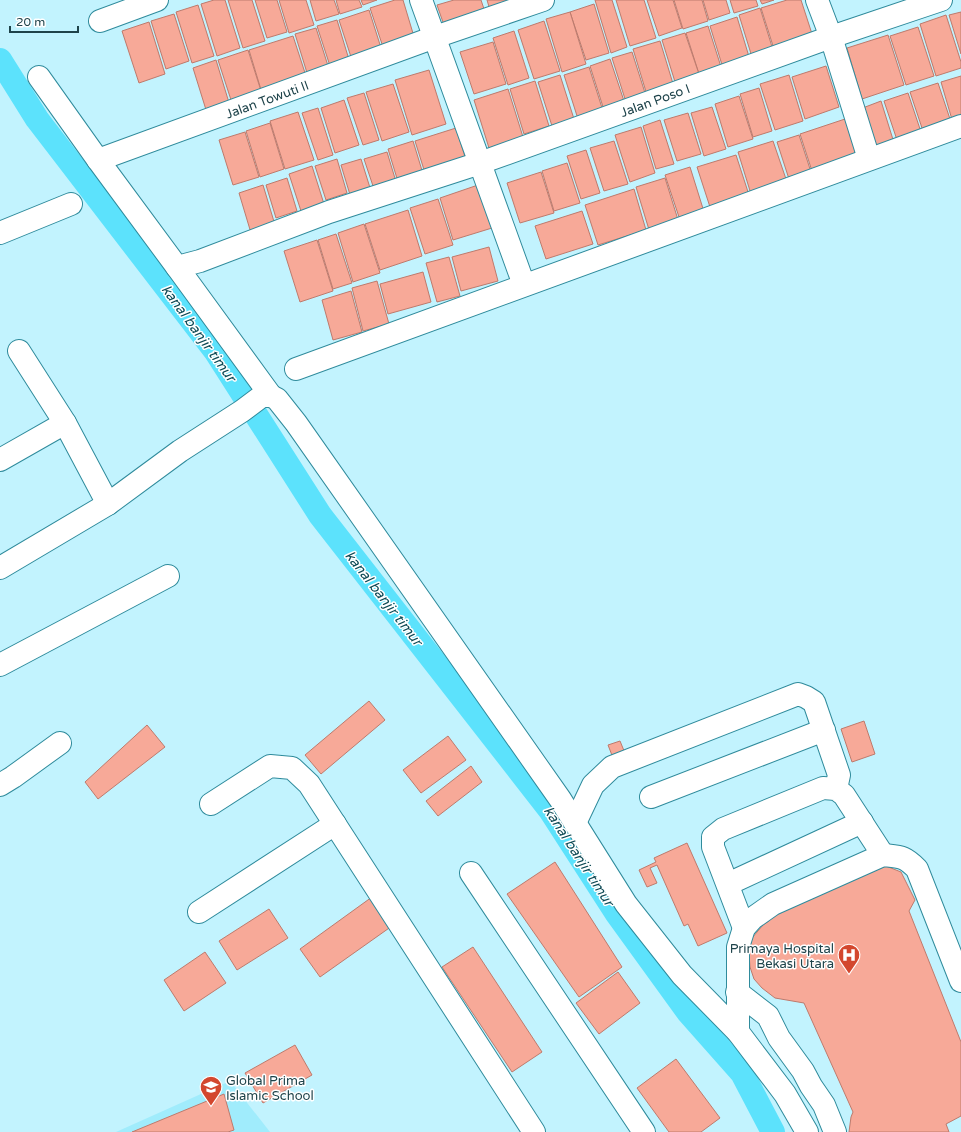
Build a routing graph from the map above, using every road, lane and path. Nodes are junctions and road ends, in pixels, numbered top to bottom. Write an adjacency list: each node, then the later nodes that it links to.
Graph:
1 (157, 0): 6 (street)
2 (421, 0): 7 (street)
3 (542, 0): 7 (street, Jalan Towuti II)
4 (817, 0): 8 (street)
5 (941, 0): 8 (street, Jalan Poso I)
6 (100, 21)
7 (435, 37): 12 (street, Jalan Towuti II); 13 (street)
8 (830, 37): 11 (street); 13 (street, Jalan Poso I)
9 (39, 77): 12 (street)
10 (961, 126): 11 (street)
11 (869, 159): 17 (street)
12 (98, 160): 16 (street)
13 (480, 163): 16 (street, Jalan Poso I); 17 (street)
14 (71, 204): 15 (street)
15 (0, 233)
16 (177, 267): 20 (street)
17 (524, 285): 19 (street)
18 (19, 351): 21 (street)
19 (296, 369)
20 (266, 396): 23 (street); 34 (street)
21 (65, 423): 22 (street); 23 (street)
22 (0, 460)
23 (108, 504): 24 (street)
24 (0, 568)
25 (168, 576): 26 (street)
26 (0, 665)
27 (824, 730): 30 (street); 31 (street); 34 (street)
28 (60, 743): 29 (street)
29 (0, 785)
30 (836, 789): 33 (street); 38 (street)
31 (651, 797)
32 (211, 804): 35 (street)
33 (862, 822): 36 (street); 38 (street)
34 (575, 823): 43 (street)
35 (335, 824): 39 (street); 44 (street)
36 (883, 855): 40 (street); 41 (street)
37 (472, 873): 45 (street)
38 (728, 884): 40 (street)
39 (199, 912)
40 (744, 928): 42 (street)
41 (961, 982)
42 (738, 992): 43 (street); 47 (street)
43 (738, 1032): 46 (street)
44 (534, 1132)
45 (644, 1132)
46 (808, 1132)
47 (834, 1132)

